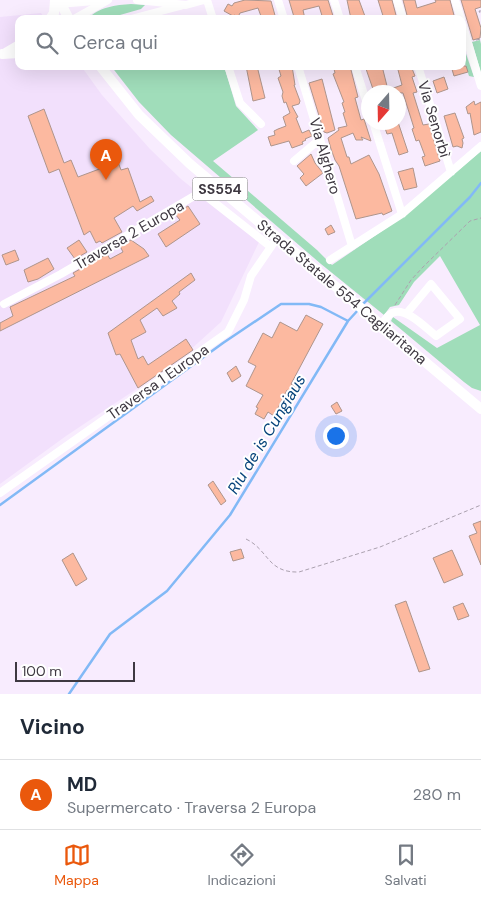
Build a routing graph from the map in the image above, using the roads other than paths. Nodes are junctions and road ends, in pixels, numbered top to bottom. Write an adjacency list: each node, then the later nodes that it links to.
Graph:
1 (57, 0): 12 (main road); 13 (main road)
2 (67, 0): 3 (main road)
3 (95, 0)
4 (108, 0): 14 (street)
5 (138, 0): 11 (street)
6 (206, 0): 11 (street); 16 (street)
7 (278, 0): 17 (street)
8 (334, 0): 18 (street)
9 (397, 0): 19 (street)
10 (455, 0): 20 (street)
11 (186, 5): 15 (street)
12 (53, 15)
13 (66, 15)
14 (81, 15)
15 (147, 15)
16 (212, 15)
17 (283, 15)
18 (339, 15)
19 (402, 15)
20 (460, 15)
21 (466, 36): 32 (street)
22 (15, 46): 25 (street)
23 (15, 50): 25 (street)
24 (15, 53): 25 (main road)
25 (1, 54)
26 (103, 70): 40 (main road, Strada Statale 554 Cagliaritana / SS554)
27 (229, 70): 33 (street)
28 (299, 70): 35 (street, Via Alghero)
29 (357, 70): 31 (street)
30 (419, 70): 38 (street, Via Senorbì)
31 (362, 85)
32 (481, 86)
33 (260, 124)
34 (376, 130): 39 (street)
35 (320, 139): 37 (street); 41 (street, Via Alghero)
36 (481, 146): 38 (street)
37 (294, 161)
38 (450, 172): 39 (street)
39 (402, 214): 41 (street)
40 (278, 238): 42 (street, Traversa 1 Europa); 46 (main road, Strada Statale 554 Cagliaritana / SS554)
41 (352, 246): 43 (street)
42 (271, 247): 44 (street, Traversa 2 Europa); 48 (street, Traversa 1 Europa)
43 (330, 260)
44 (4, 304)
45 (406, 313): 45 (street); 46 (street)
46 (378, 323): 47 (main road, Strada Statale 554 Cagliaritana / SS554)
47 (480, 407)
48 (0, 493)

